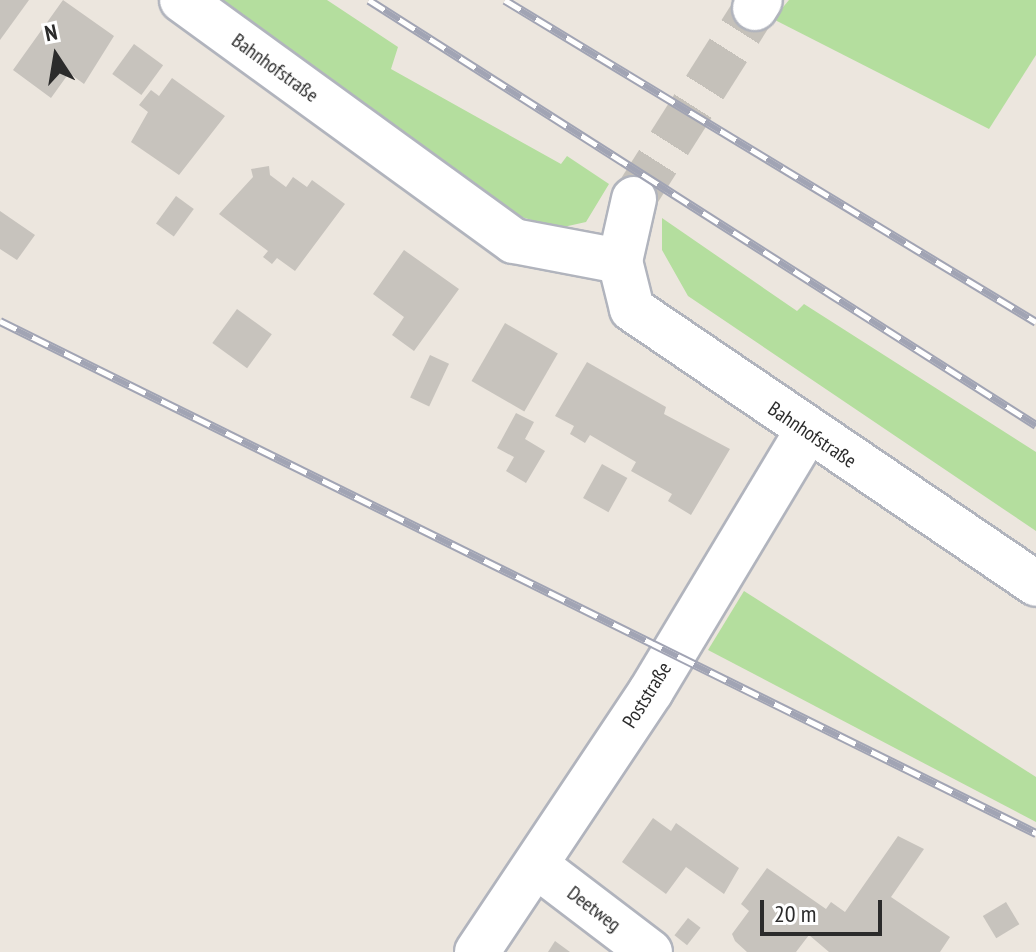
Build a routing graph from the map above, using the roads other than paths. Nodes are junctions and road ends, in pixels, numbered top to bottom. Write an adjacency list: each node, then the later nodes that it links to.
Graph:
1 (182, 0): 3 (street, Bahnhofstraße)
2 (634, 199): 3 (street, Bahnhofstraße)
3 (620, 261): 4 (street, Bahnhofstraße)
4 (807, 431): 5 (street, Bahnhofstraße); 6 (street, Poststraße)
5 (1036, 584)
6 (537, 866): 7 (street, Poststraße); 8 (street, Deetweg)
7 (477, 952)
8 (650, 952)

